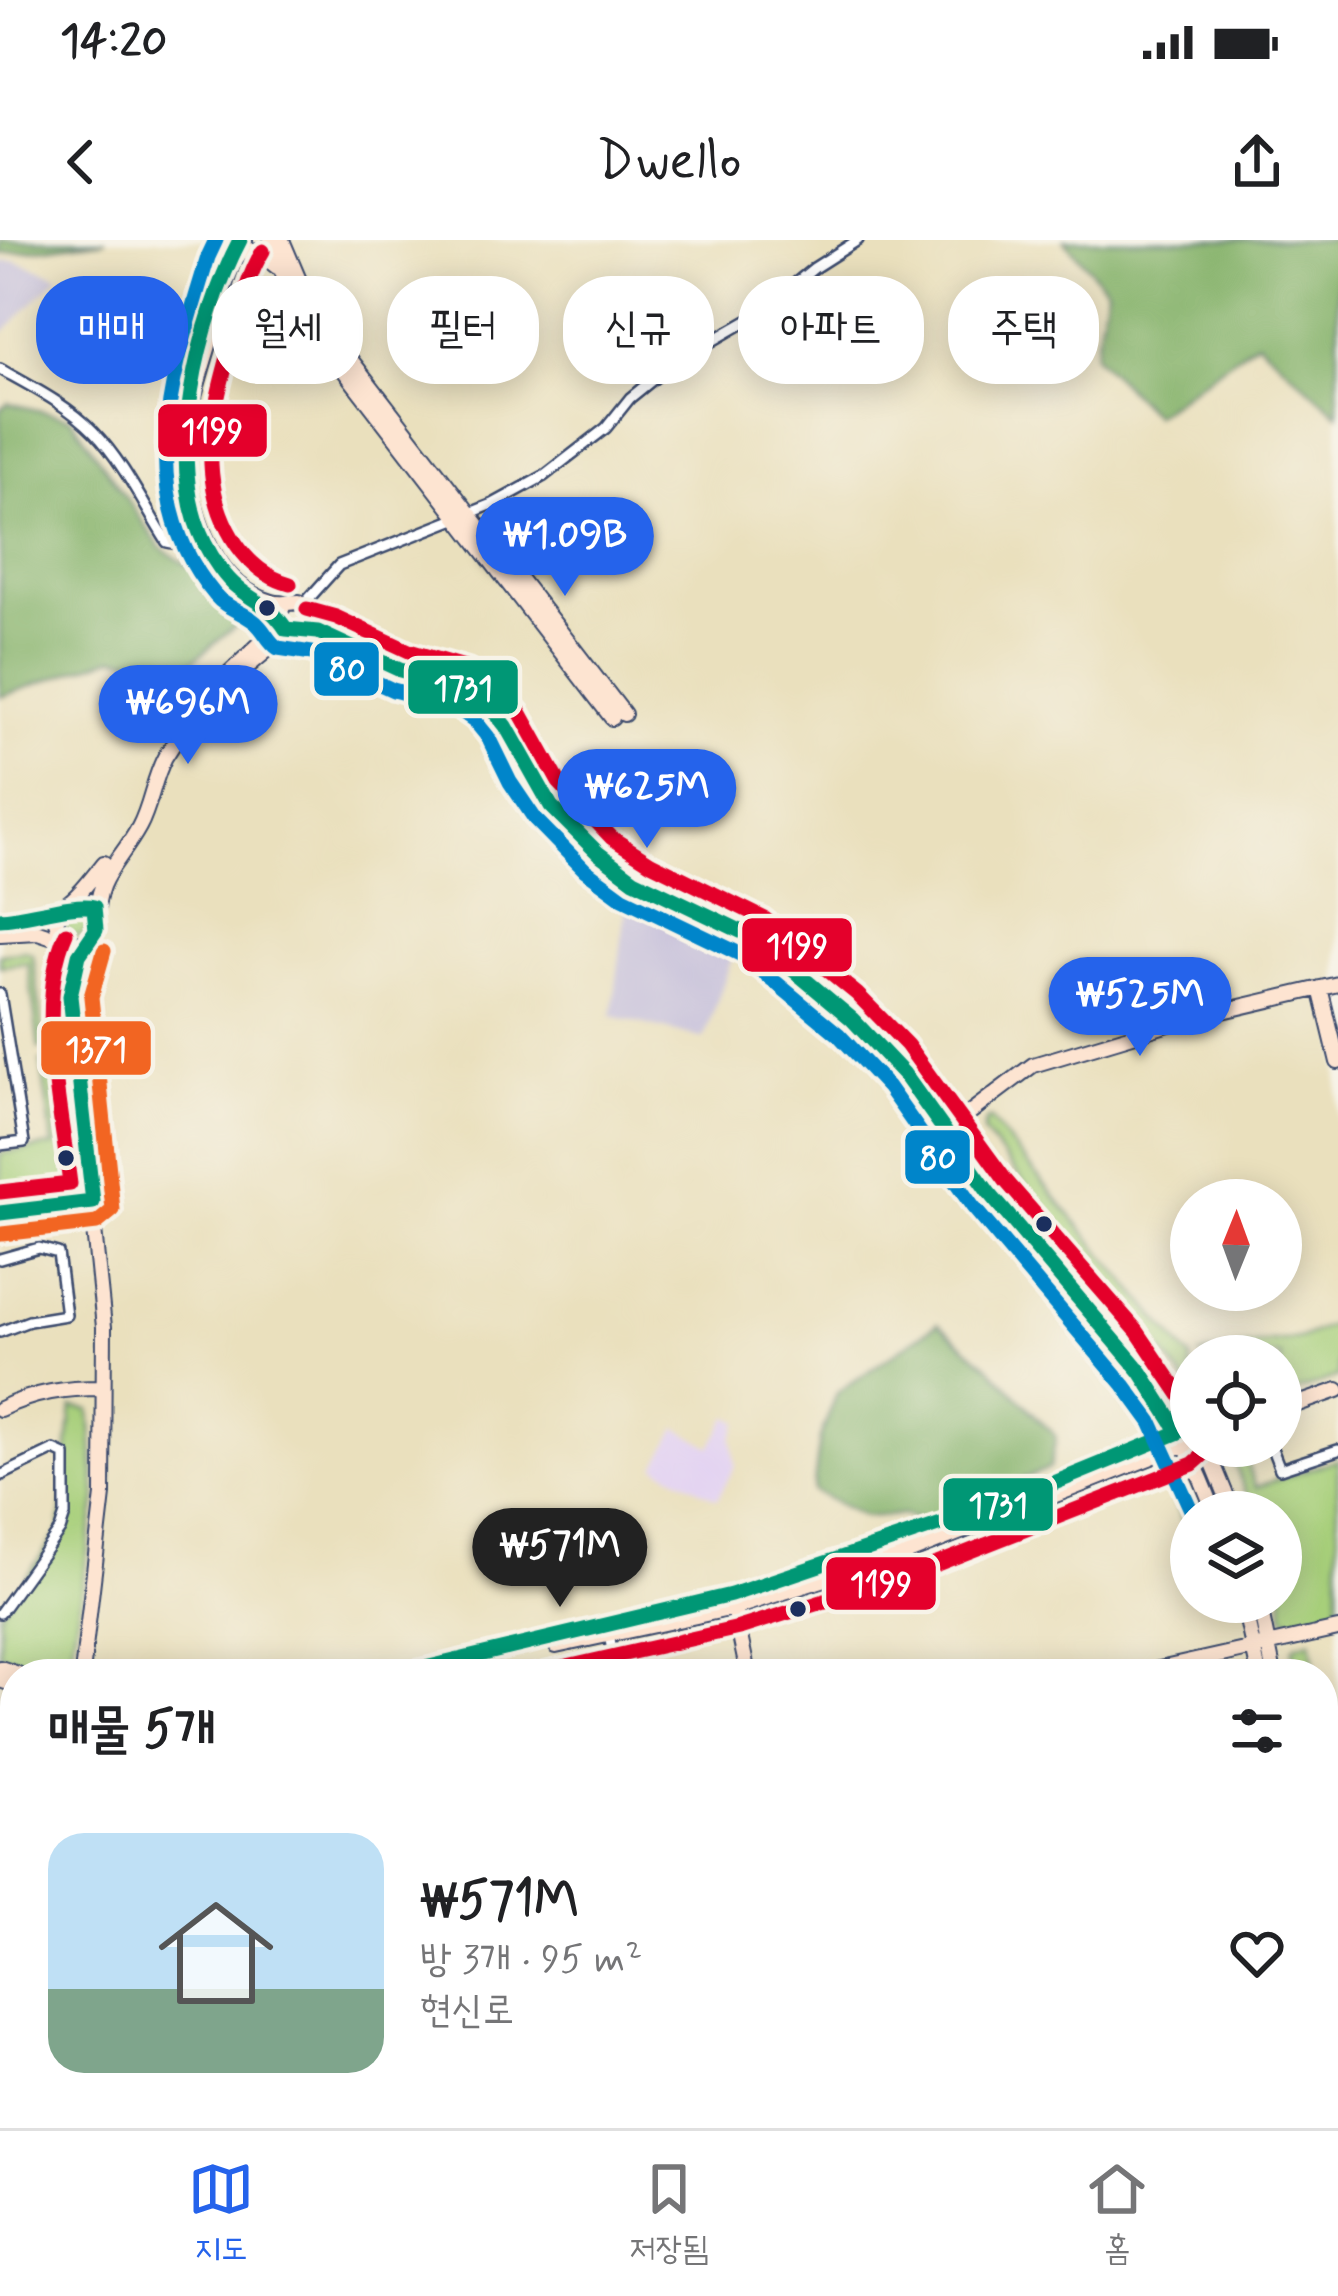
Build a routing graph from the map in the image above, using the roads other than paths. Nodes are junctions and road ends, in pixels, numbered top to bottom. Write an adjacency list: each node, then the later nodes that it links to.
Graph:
1 (243, 240): 5 (street); 9 (street)
2 (272, 240): 6 (street)
3 (281, 240): 8 (street)
4 (858, 240): 8 (street)
5 (232, 262): 6 (street); 9 (street)
6 (281, 270): 8 (street)
7 (0, 369): 9 (street)
8 (462, 517): 10 (street); 11 (street)
9 (198, 524): 10 (street)
10 (293, 618): 12 (street); 13 (street); 24 (street)
11 (618, 716)
12 (66, 907): 13 (street); 14 (street); 17 (street)
13 (95, 914): 18 (street)
14 (0, 920)
15 (24, 932): 16 (street); 17 (street); 19 (street)
16 (0, 934)
17 (61, 937): 18 (street); 19 (street)
18 (85, 942): 26 (street)
19 (59, 968): 26 (street)
20 (1338, 984): 21 (street)
21 (1320, 988): 23 (street); 24 (street)
22 (0, 994): 25 (street)
23 (1338, 1062)
24 (949, 1128): 30 (street); 35 (street)
25 (0, 1145)
26 (88, 1202): 27 (street); 31 (street)
27 (0, 1214)
28 (0, 1259): 29 (street)
29 (0, 1332)
30 (1170, 1384)
31 (103, 1388): 34 (street); 47 (street)
32 (1338, 1390): 33 (street)
33 (1302, 1402)
34 (0, 1409)
35 (1170, 1412)
36 (1170, 1443): 40 (street)
37 (1338, 1450): 38 (street)
38 (1302, 1462)
39 (1, 1473): 41 (street)
40 (733, 1601): 45 (street); 48 (street); 51 (street)
41 (0, 1613)
42 (1251, 1623): 46 (street)
43 (1260, 1623): 46 (street)
44 (1338, 1628): 46 (street)
45 (609, 1634): 49 (street); 50 (street)
46 (1261, 1647): 52 (street); 53 (street); 54 (street)
47 (84, 1659)
48 (468, 1659)
49 (522, 1659)
50 (613, 1659)
51 (745, 1659)
52 (1206, 1659)
53 (1260, 1659)
54 (1267, 1659)

